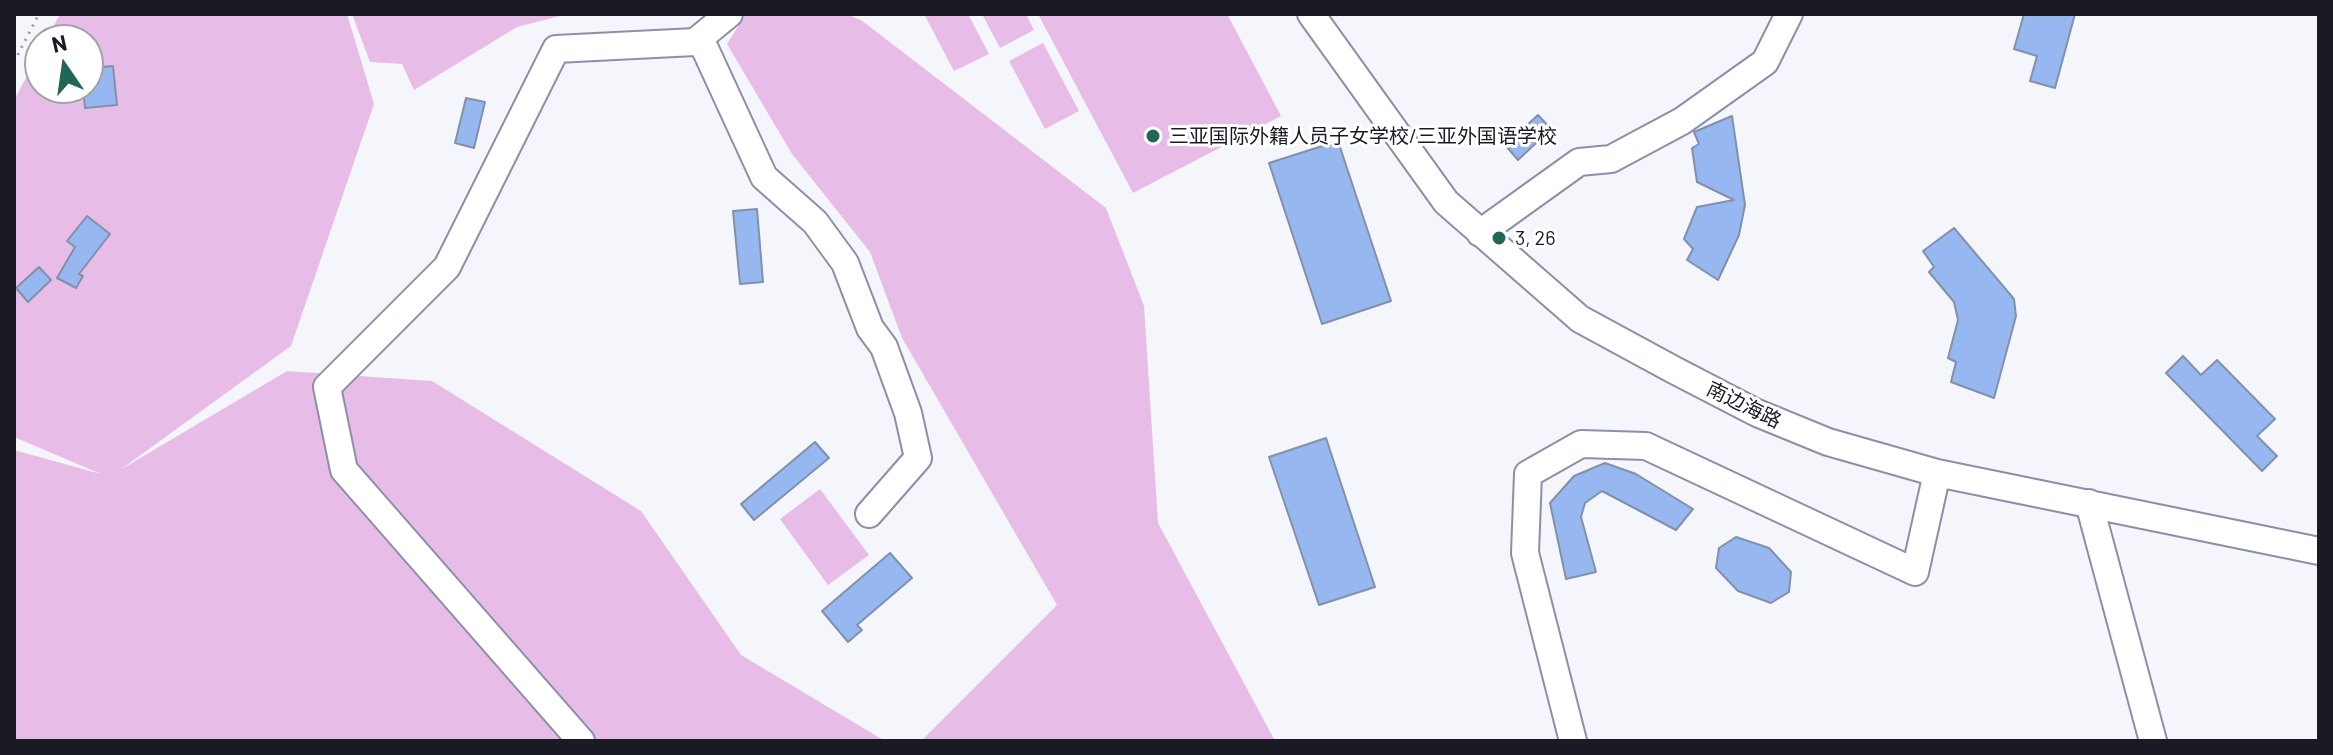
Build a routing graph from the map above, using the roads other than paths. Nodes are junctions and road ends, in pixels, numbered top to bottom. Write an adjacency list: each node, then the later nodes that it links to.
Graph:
1 (729, 14): 4 (street)
2 (1311, 14): 5 (street, 南边海路)
3 (1789, 14): 5 (street)
4 (700, 38): 8 (street); 10 (street)
5 (1480, 233): 6 (street, 南边海路)
6 (1937, 473): 7 (street, 南边海路); 11 (street)
7 (2089, 503): 9 (street, 南边海路); 12 (street)
8 (869, 514)
9 (2319, 551)
10 (581, 741)
11 (1573, 741)
12 (2153, 741)

